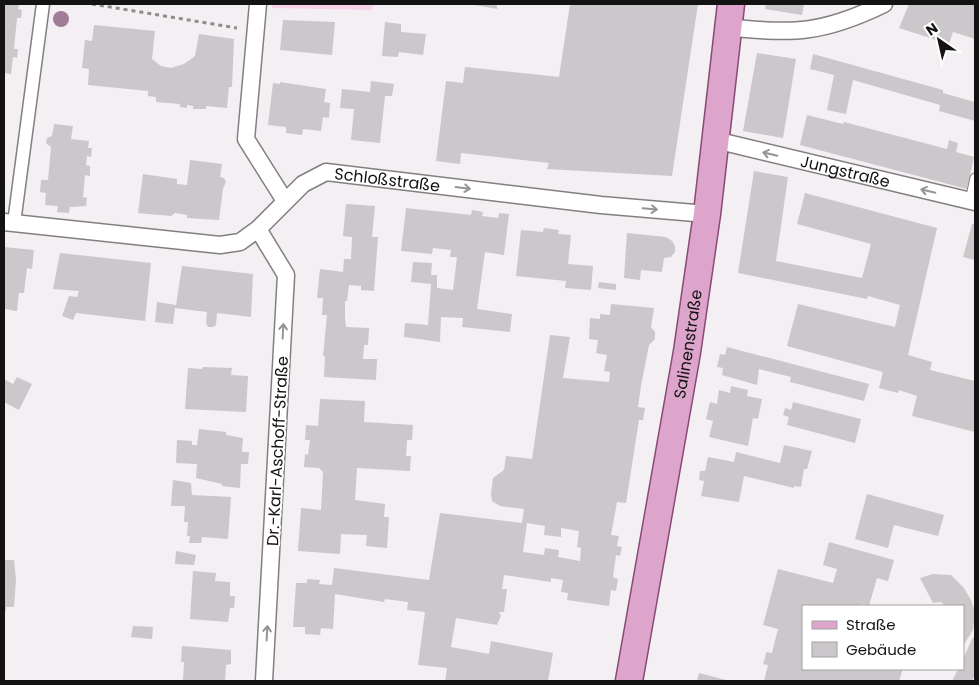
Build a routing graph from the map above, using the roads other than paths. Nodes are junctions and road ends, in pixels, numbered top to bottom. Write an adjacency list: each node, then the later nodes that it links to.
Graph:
1 (43, 4): 10 (street)
2 (258, 4): 7 (street)
3 (884, 4): 4 (street)
4 (729, 16): 5 (main road, Salinenstraße)
5 (715, 140): 8 (street, Jungstraße, one-way to 5); 9 (main road, Salinenstraße)
6 (975, 178): 8 (lane)
7 (285, 201): 9 (street, Schloßstraße, one-way to 9); 11 (street, Schloßstraße)
8 (973, 202)
9 (707, 214): 13 (main road, Salinenstraße)
10 (9, 222): 11 (street, Schloßstraße)
11 (258, 229): 12 (street, Dr.-Karl-Aschoff-Straße, one-way to 11)
12 (264, 681)
13 (628, 681)

